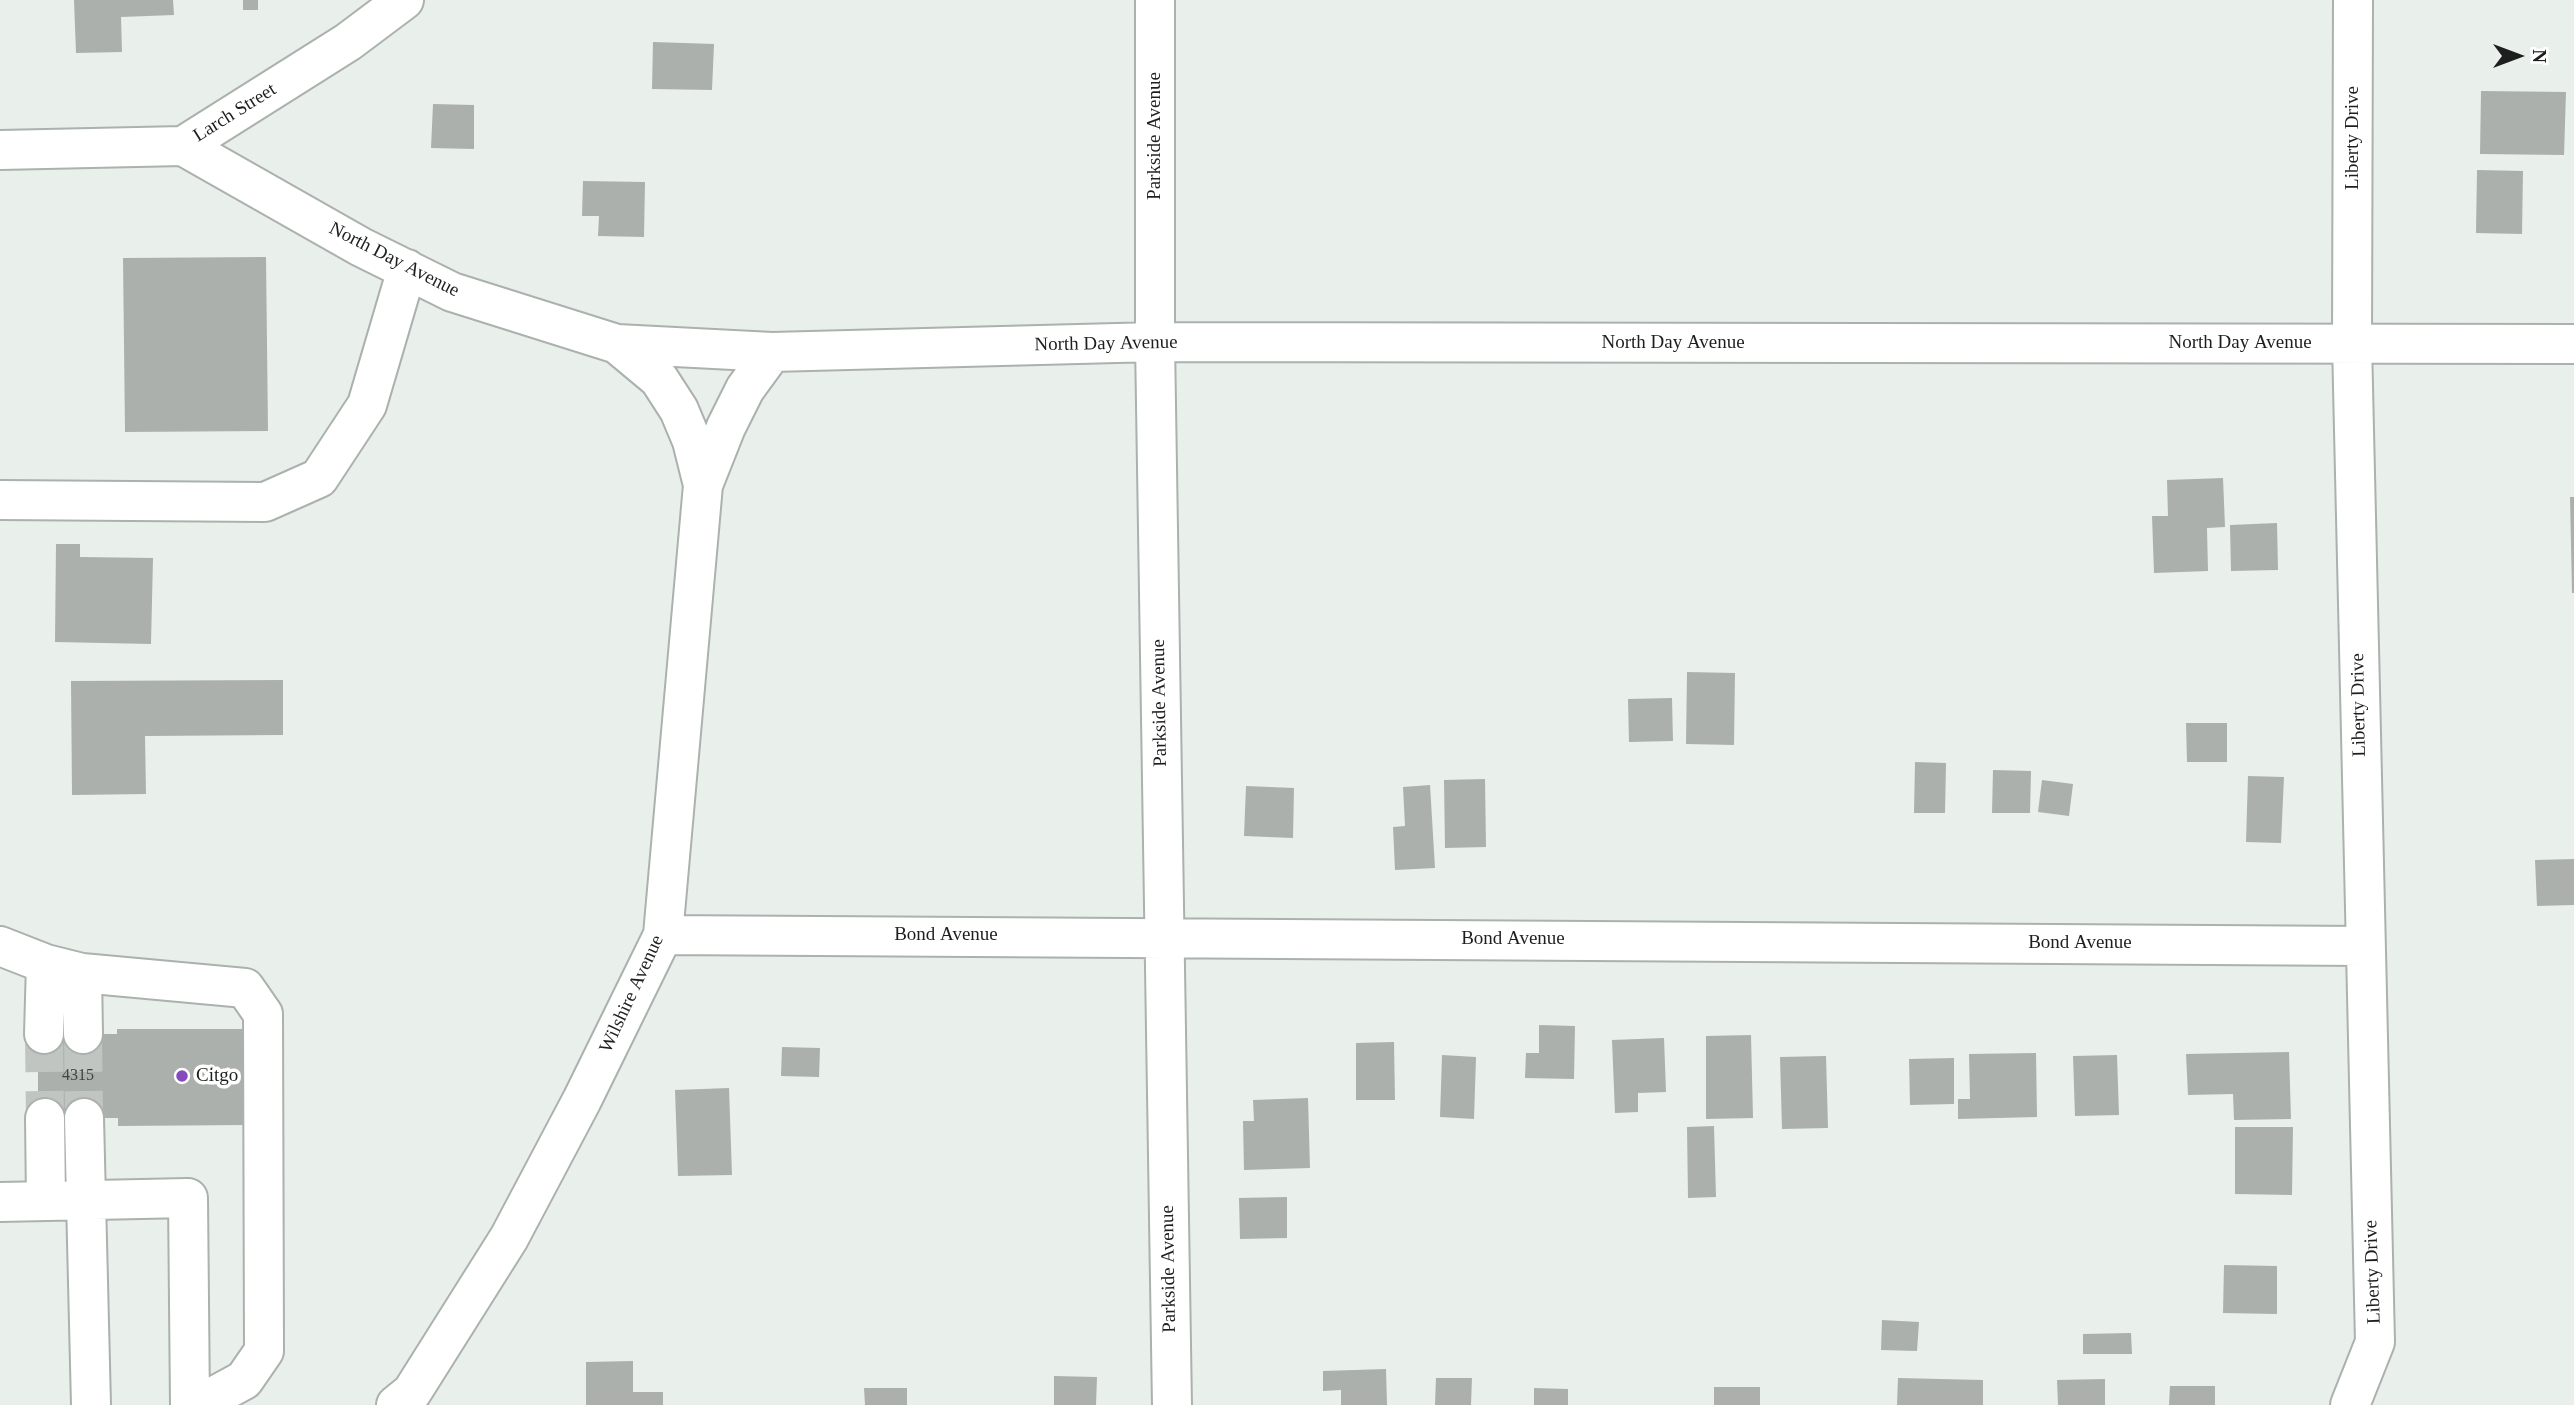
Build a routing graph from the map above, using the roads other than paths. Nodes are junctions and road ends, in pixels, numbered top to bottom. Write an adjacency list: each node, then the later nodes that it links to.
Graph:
1 (404, 0): 4 (street, Larch Street)
2 (1155, 0): 7 (street, Parkside Avenue)
3 (2353, 0): 9 (street, Liberty Drive)
4 (183, 146): 5 (street, Larch Street); 6 (street, North Day Avenue)
5 (0, 150)
6 (407, 270): 8 (street, North Day Avenue); 13 (street)
7 (1155, 342): 9 (street, North Day Avenue); 11 (street, North Day Avenue); 15 (street, Parkside Avenue)
8 (617, 344): 11 (street, North Day Avenue); 12 (street, North Day Avenue)
9 (2352, 344): 10 (street, North Day Avenue); 17 (street, Liberty Drive)
10 (2574, 344)
11 (772, 352): 12 (street)
12 (703, 485): 14 (street, Wilshire Avenue)
13 (0, 500)
14 (663, 935): 15 (street, Bond Avenue); 29 (street, Wilshire Avenue)
15 (1164, 936): 17 (street, Bond Avenue); 30 (street, Parkside Avenue)
16 (0, 946): 18 (street)
17 (2364, 946): 31 (street, Liberty Drive)
18 (64, 968): 19 (street); 20 (street); 28 (street)
19 (44, 1034)
20 (83, 1034)
21 (45, 1118): 23 (street)
22 (84, 1118): 24 (street)
23 (46, 1201): 24 (street); 25 (street)
24 (88, 1201): 26 (street); 27 (street)
25 (0, 1202)
26 (91, 1405)
27 (190, 1405)
28 (198, 1405)
29 (396, 1405)
30 (1171, 1405)
31 (2350, 1405)

